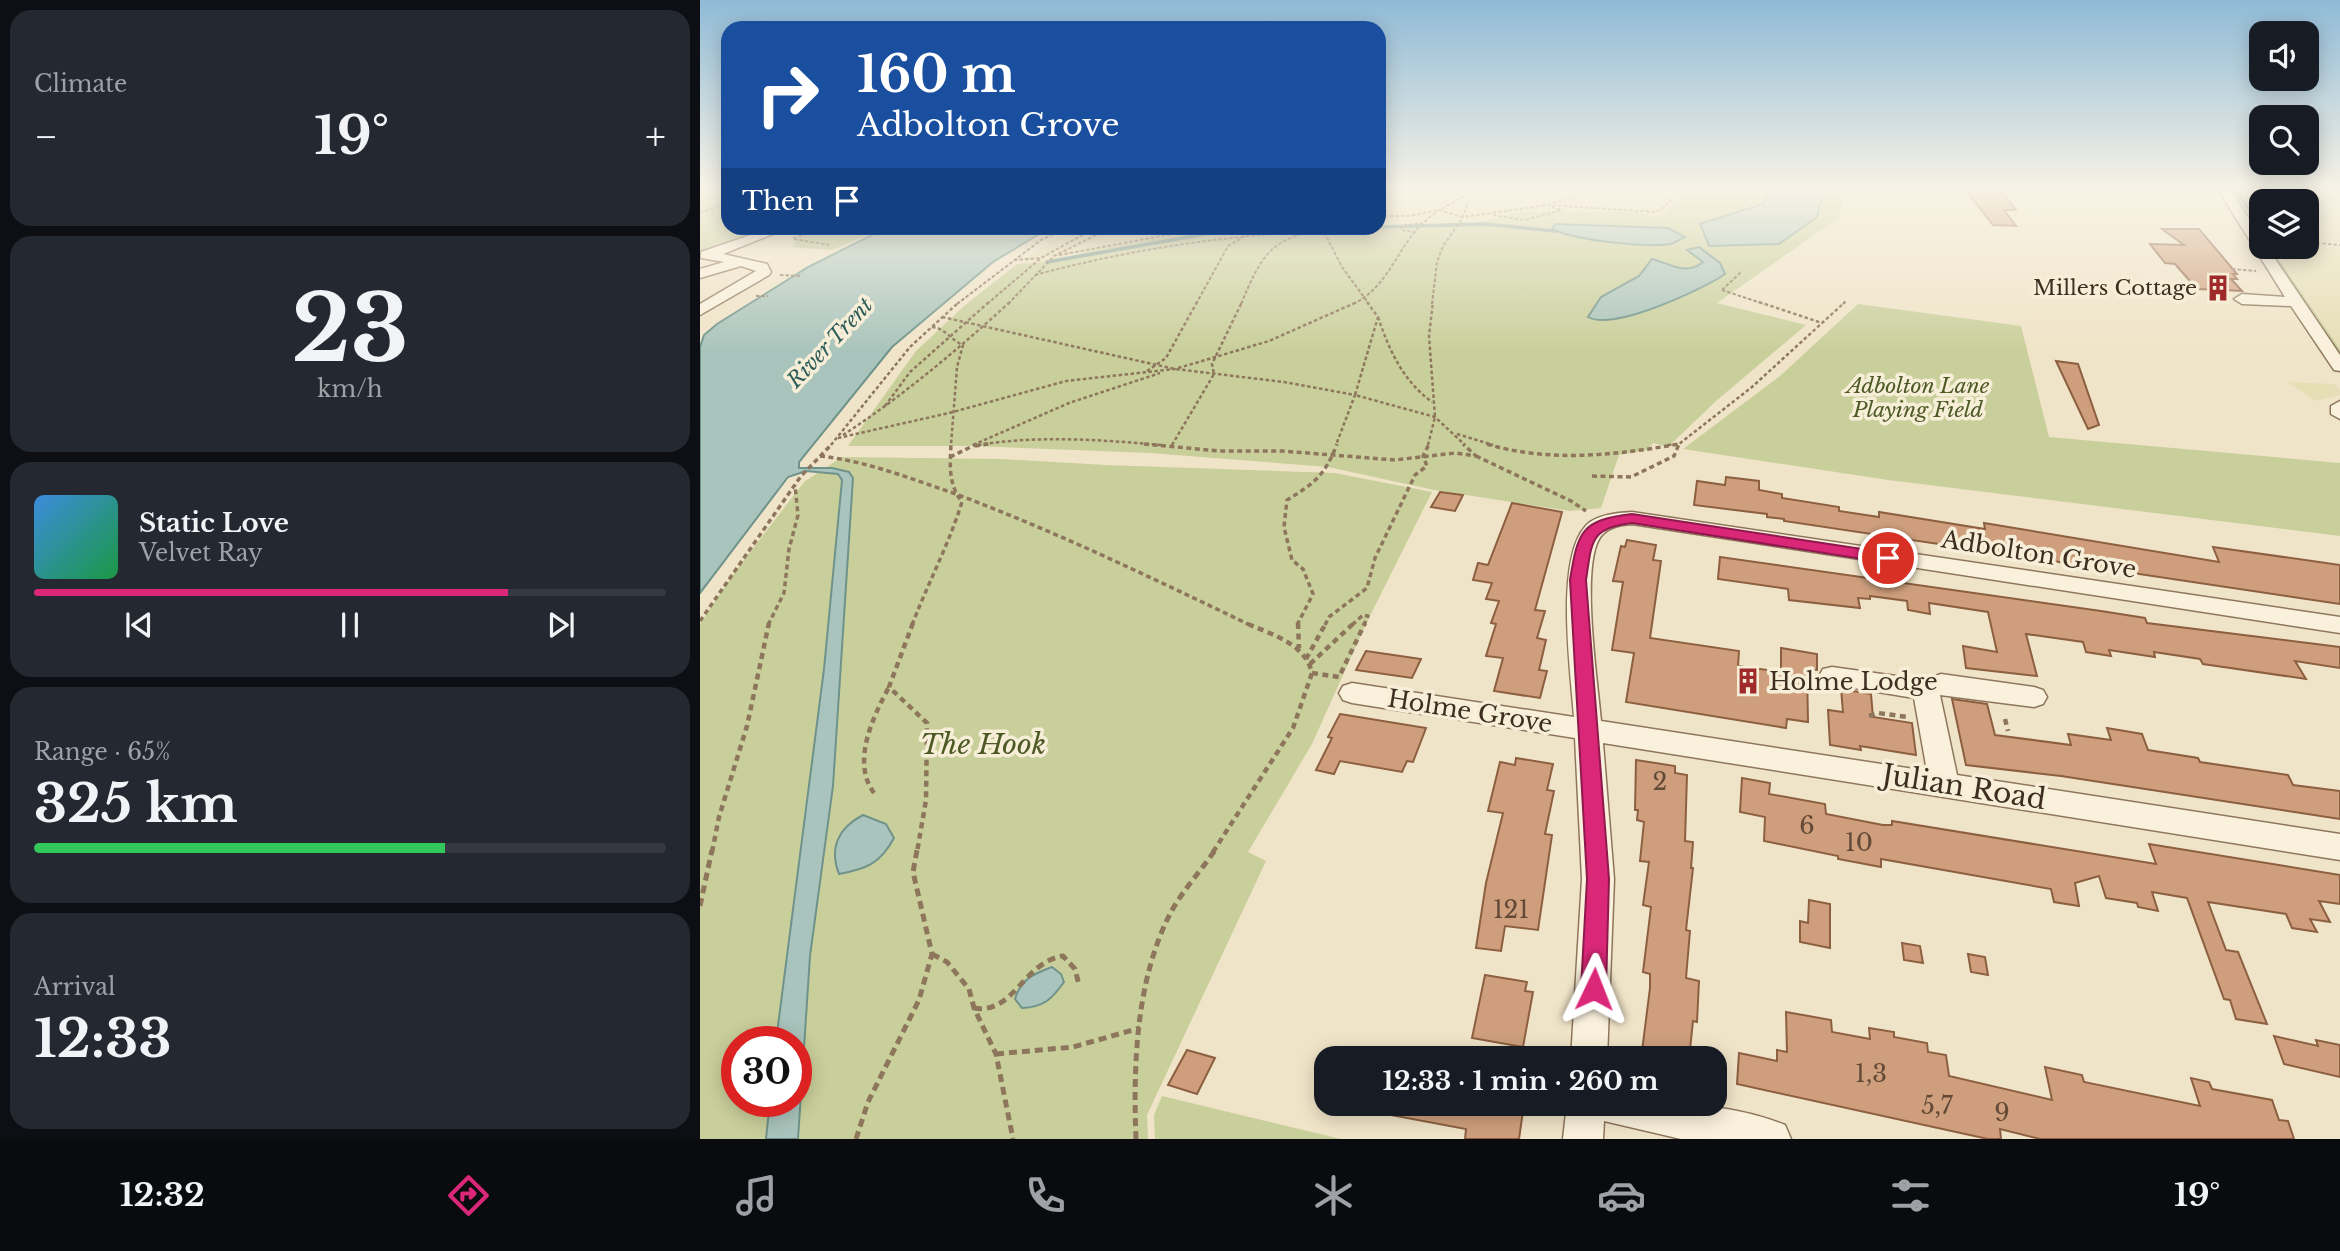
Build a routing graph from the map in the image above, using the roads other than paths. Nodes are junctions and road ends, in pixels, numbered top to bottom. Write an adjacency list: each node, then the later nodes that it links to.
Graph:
1 (735, 244): 3 (street)
2 (2259, 244): 7 (street)
3 (704, 255): 4 (street)
4 (739, 262): 5 (street); 8 (street)
5 (700, 274)
6 (2247, 296): 7 (street)
7 (2295, 302): 9 (street)
8 (700, 310)
9 (2340, 366)
10 (2340, 406): 11 (street)
11 (2340, 414)
12 (2340, 625): 17 (street, Adbolton Grove)
13 (1832, 676): 15 (street)
14 (1344, 681): 17 (street, Holme Grove)
15 (1926, 690): 16 (street); 18 (street)
16 (2034, 697)
17 (1588, 728): 18 (street, Julian Road); 20 (street)
18 (1944, 784): 19 (street, Julian Road)
19 (2340, 847)
20 (1590, 1046)
21 (1585, 1116): 23 (street)
22 (1664, 1116): 24 (street)
23 (1583, 1139)
24 (1770, 1139)

